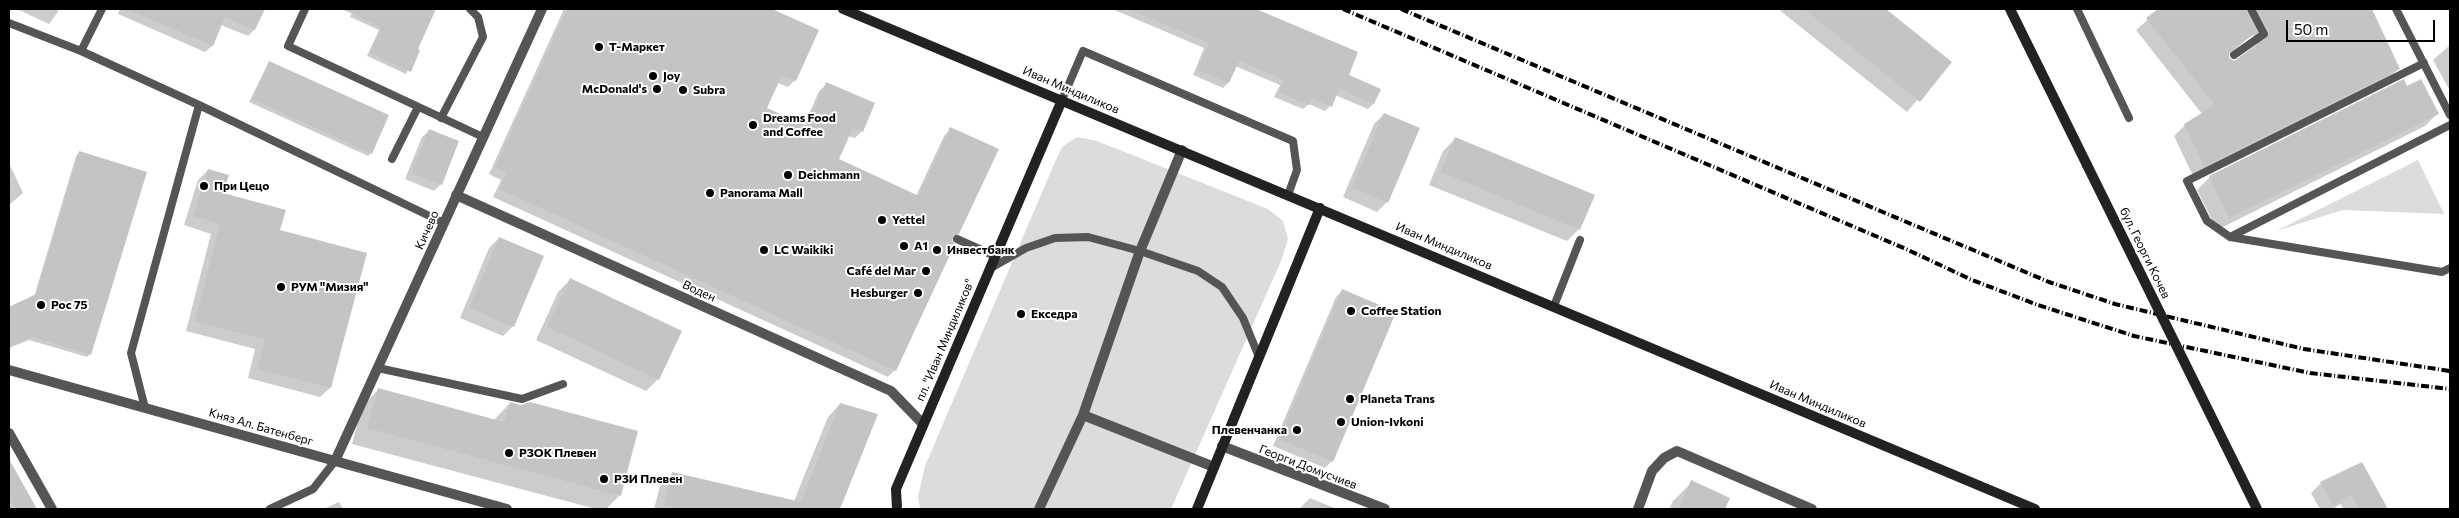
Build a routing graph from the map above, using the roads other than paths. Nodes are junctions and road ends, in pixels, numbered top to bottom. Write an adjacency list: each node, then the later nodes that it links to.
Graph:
1 (102, 9): 11 (lane)
2 (305, 9): 16 (lane)
3 (470, 9): 18 (lane)
4 (542, 9): 21 (street, Кичево)
5 (2010, 9): 57 (street, бул. Георги Кочев, bridge)
6 (2077, 9): 19 (lane)
7 (2251, 9): 12 (lane)
8 (2396, 9): 13 (lane)
9 (849, 10): 14 (street, Иван Миндиликов)
10 (9, 23): 11 (lane)
11 (81, 51): 15 (lane)
12 (2234, 55)
13 (2424, 63): 17 (lane); 28 (lane)
14 (1062, 100): 22 (street, Иван Миндиликов); 25 (lane); 32 (street, пл. "Иван Миндиликов")
15 (199, 105): 27 (lane); 40 (lane)
16 (418, 107): 18 (lane); 23 (lane)
17 (2450, 115)
18 (441, 118): 21 (lane)
19 (2129, 118)
20 (2450, 125): 28 (lane)
21 (483, 137): 24 (street, Кичево)
22 (1182, 150): 25 (street, Иван Миндиликов); 31 (street)
23 (392, 160)
24 (456, 195): 27 (street, Кичево); 42 (street, Воден)
25 (1288, 195): 26 (street, Иван Миндиликов)
26 (1320, 208): 35 (street, Иван Миндиликов); 36 (street)
27 (444, 223): 37 (street, Кичево)
28 (2230, 237): 33 (lane)
29 (957, 239): 32 (lane)
30 (1580, 240): 35 (lane)
31 (1140, 251): 34 (lane); 36 (lane); 41 (street)
32 (994, 256): 34 (street, пл. "Иван Миндиликов")
33 (2450, 268)
34 (989, 269): 42 (street, пл. "Иван Миндиликов")
35 (1554, 306): 56 (street, Иван Миндиликов)
36 (1259, 357): 44 (street)
37 (378, 368): 39 (lane); 45 (street, Кичево)
38 (9, 370): 40 (street, Княз Ал. Батенберг)
39 (563, 384)
40 (145, 408): 45 (street, Княз Ал. Батенберг)
41 (1083, 415): 46 (street); 51 (street)
42 (922, 423): 47 (street, пл. "Иван Миндиликов")
43 (9, 433): 48 (street)
44 (1222, 446): 46 (street); 53 (street, Георги Домусчиев)
45 (335, 461): 49 (lane); 50 (street, Княз Ал. Батенберг)
46 (1214, 466): 52 (street)
47 (896, 508)
48 (52, 509)
49 (270, 509)
50 (507, 509)
51 (1039, 509)
52 (1197, 509)
53 (1385, 509)
54 (1638, 509): 55 (street)
55 (1812, 509)
56 (2035, 509)
57 (2257, 509)

